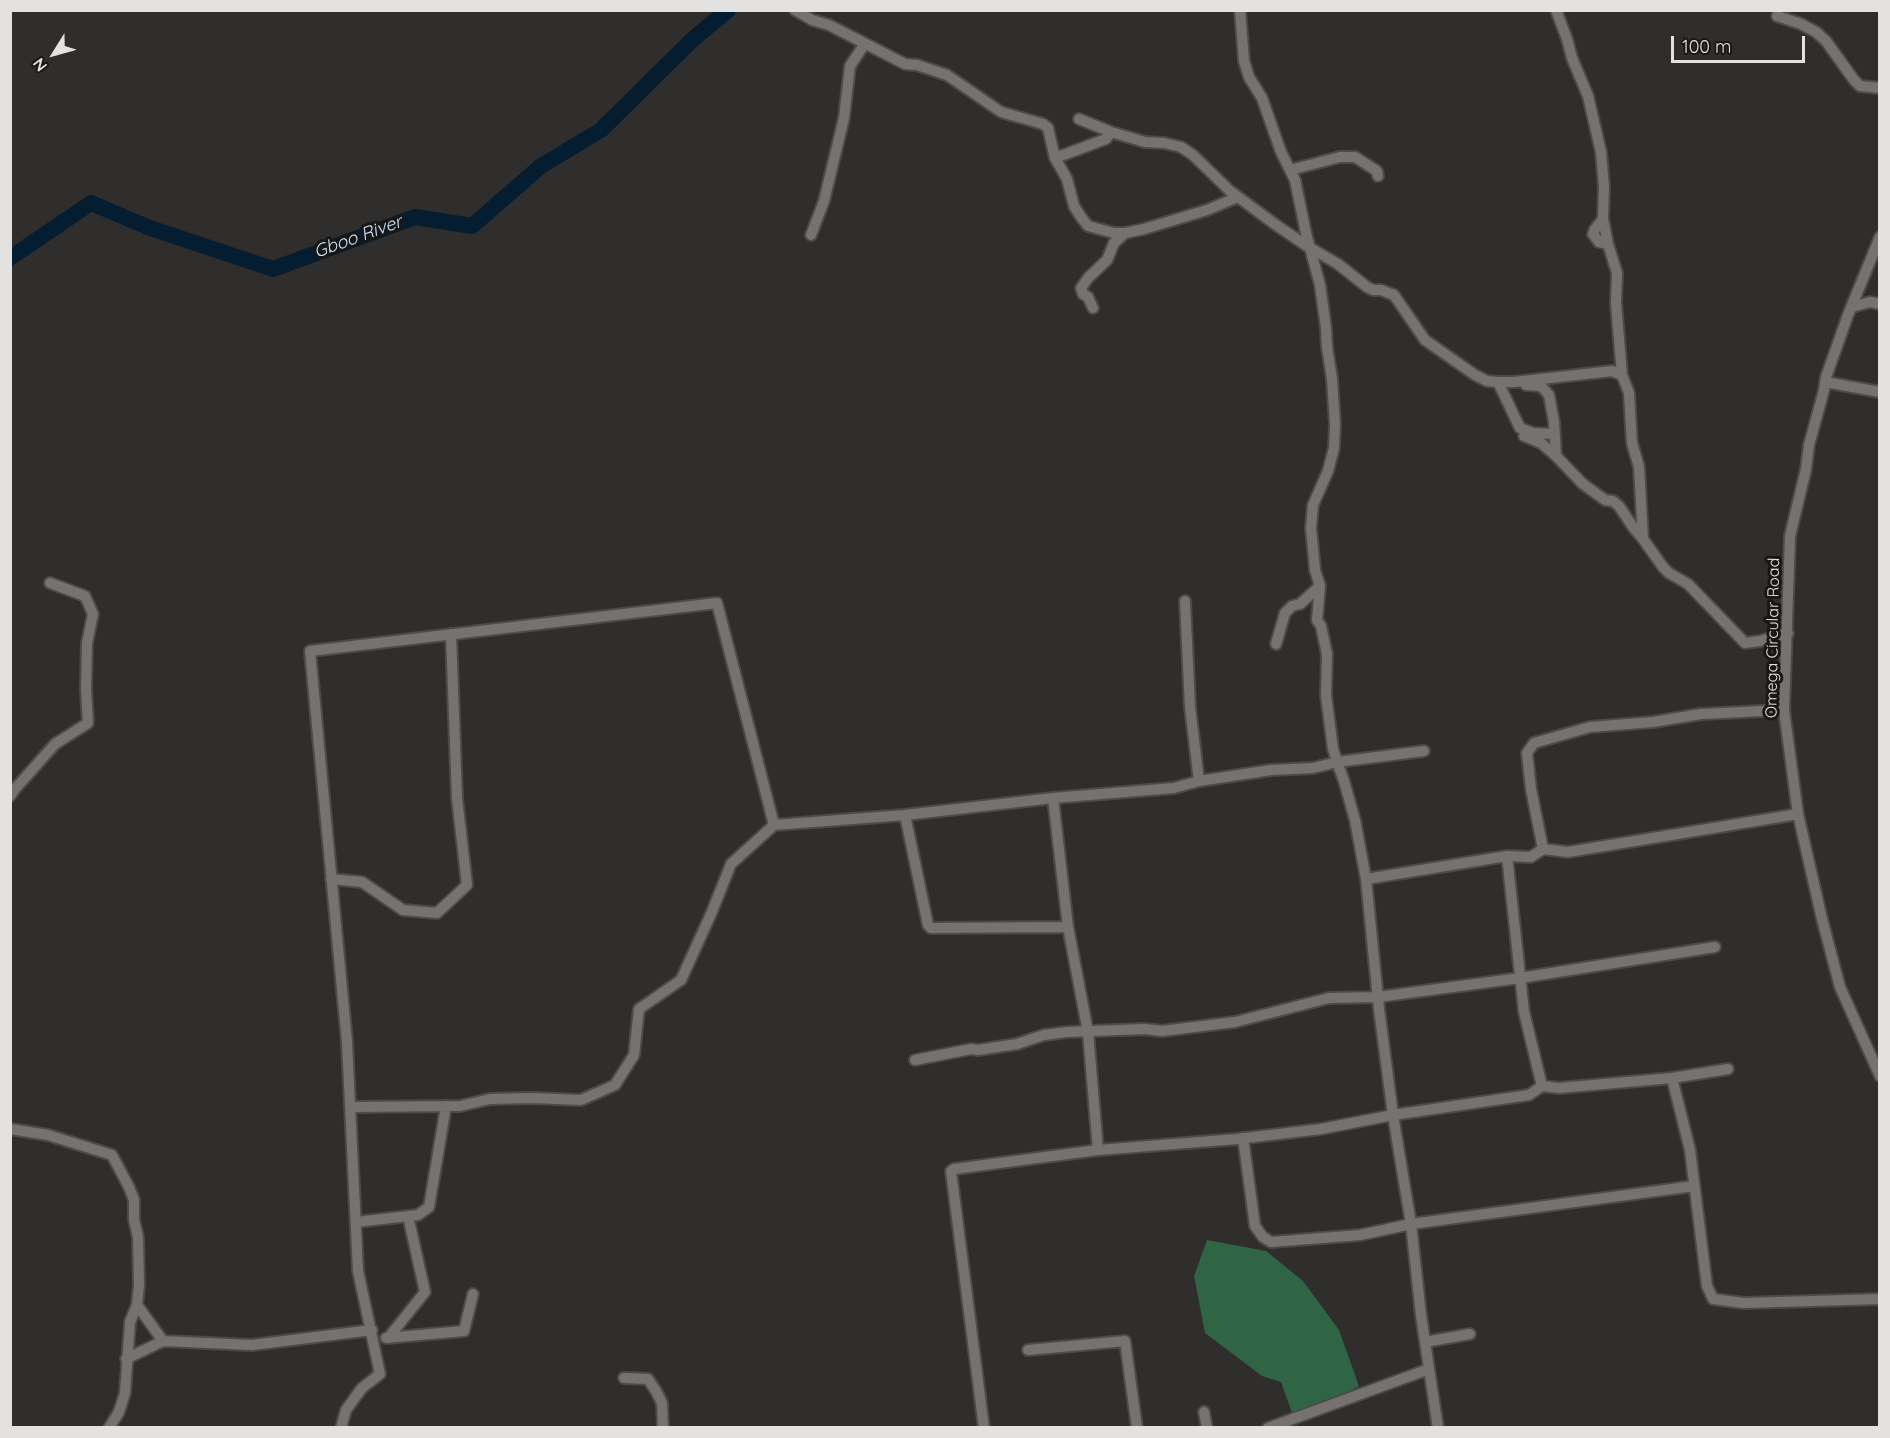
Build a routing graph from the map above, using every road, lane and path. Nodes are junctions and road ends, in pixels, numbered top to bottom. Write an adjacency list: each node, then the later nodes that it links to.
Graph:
1 (795, 10): 5 (street)
2 (1240, 10): 10 (street)
3 (1556, 10): 20 (street)
4 (1777, 16): 6 (street)
5 (864, 45): 9 (street); 14 (street)
6 (1880, 88)
7 (1079, 119): 8 (street)
8 (1111, 132): 9 (street); 12 (street)
9 (1055, 158): 13 (street)
10 (1290, 170): 11 (street); 16 (street)
11 (1378, 176)
12 (1238, 197): 13 (street); 16 (street)
13 (1125, 234): 19 (street)
14 (811, 236)
15 (1880, 237): 18 (street, Omega Circular Road)
16 (1311, 249): 21 (street); 30 (street)
17 (1880, 304): 18 (street)
18 (1852, 307): 23 (street, Omega Circular Road)
19 (1093, 308)
20 (1622, 375): 22 (street); 28 (street)
21 (1498, 382): 22 (street); 25 (street)
22 (1514, 382): 26 (street)
23 (1825, 382): 24 (street); 32 (street, Omega Circular Road)
24 (1880, 392)
25 (1520, 428): 26 (street); 27 (street)
26 (1554, 435): 27 (street)
27 (1556, 456): 28 (street)
28 (1643, 539): 32 (street)
29 (50, 583): 39 (street)
30 (1320, 586): 34 (street); 37 (street)
31 (1185, 601): 38 (street)
32 (1788, 633): 35 (street, Omega Circular Road)
33 (451, 634): 43 (street); 46 (street); 46 (street)
34 (1276, 644)
35 (1784, 710): 41 (street, Omega Circular Road); 44 (street)
36 (1424, 751): 37 (street)
37 (1337, 762): 38 (street); 47 (street)
38 (1199, 781): 40 (street)
39 (10, 796)
40 (1053, 798): 42 (street); 48 (street)
41 (1798, 814): 44 (street); 55 (street, Omega Circular Road)
42 (905, 815): 43 (street); 48 (street)
43 (774, 825): 58 (street)
44 (1543, 849): 45 (street)
45 (1507, 856): 47 (street); 50 (street)
46 (331, 879): 59 (street)
47 (1366, 879): 51 (street)
48 (1068, 927): 52 (street)
49 (1714, 947): 50 (street)
50 (1520, 978): 51 (street); 57 (street)
51 (1378, 997): 52 (street); 60 (street)
52 (1088, 1032): 53 (street); 63 (street)
53 (915, 1060)
54 (1728, 1069): 56 (street)
55 (1880, 1076)
56 (1672, 1078): 57 (street); 64 (street)
57 (1542, 1086): 60 (street)
58 (446, 1106): 59 (street); 65 (street)
59 (350, 1107): 66 (street)
60 (1393, 1114): 62 (street); 67 (street)
61 (10, 1129): 70 (street)
62 (1243, 1138): 63 (street); 67 (street)
63 (1098, 1150): 84 (street)
64 (1694, 1186): 67 (street); 69 (street)
65 (408, 1216): 66 (street); 73 (street)
66 (356, 1222): 71 (street)
67 (1411, 1224): 75 (street)
68 (473, 1294): 73 (street)
69 (1880, 1299)
70 (136, 1305): 74 (street); 77 (street)
71 (373, 1335): 73 (street); 74 (street); 82 (street)
72 (1470, 1335): 75 (street)
73 (389, 1337)
74 (163, 1341): 77 (street)
75 (1425, 1342): 78 (street)
76 (1028, 1350): 85 (street)
77 (126, 1359): 81 (street)
78 (1429, 1369): 87 (street); 88 (street)
79 (624, 1378): 83 (street)
80 (1204, 1412): 86 (street)
81 (110, 1428)
82 (341, 1428)
83 (663, 1428)
84 (984, 1428)
85 (1137, 1428)
86 (1207, 1428)
87 (1268, 1428)
88 (1438, 1428)

